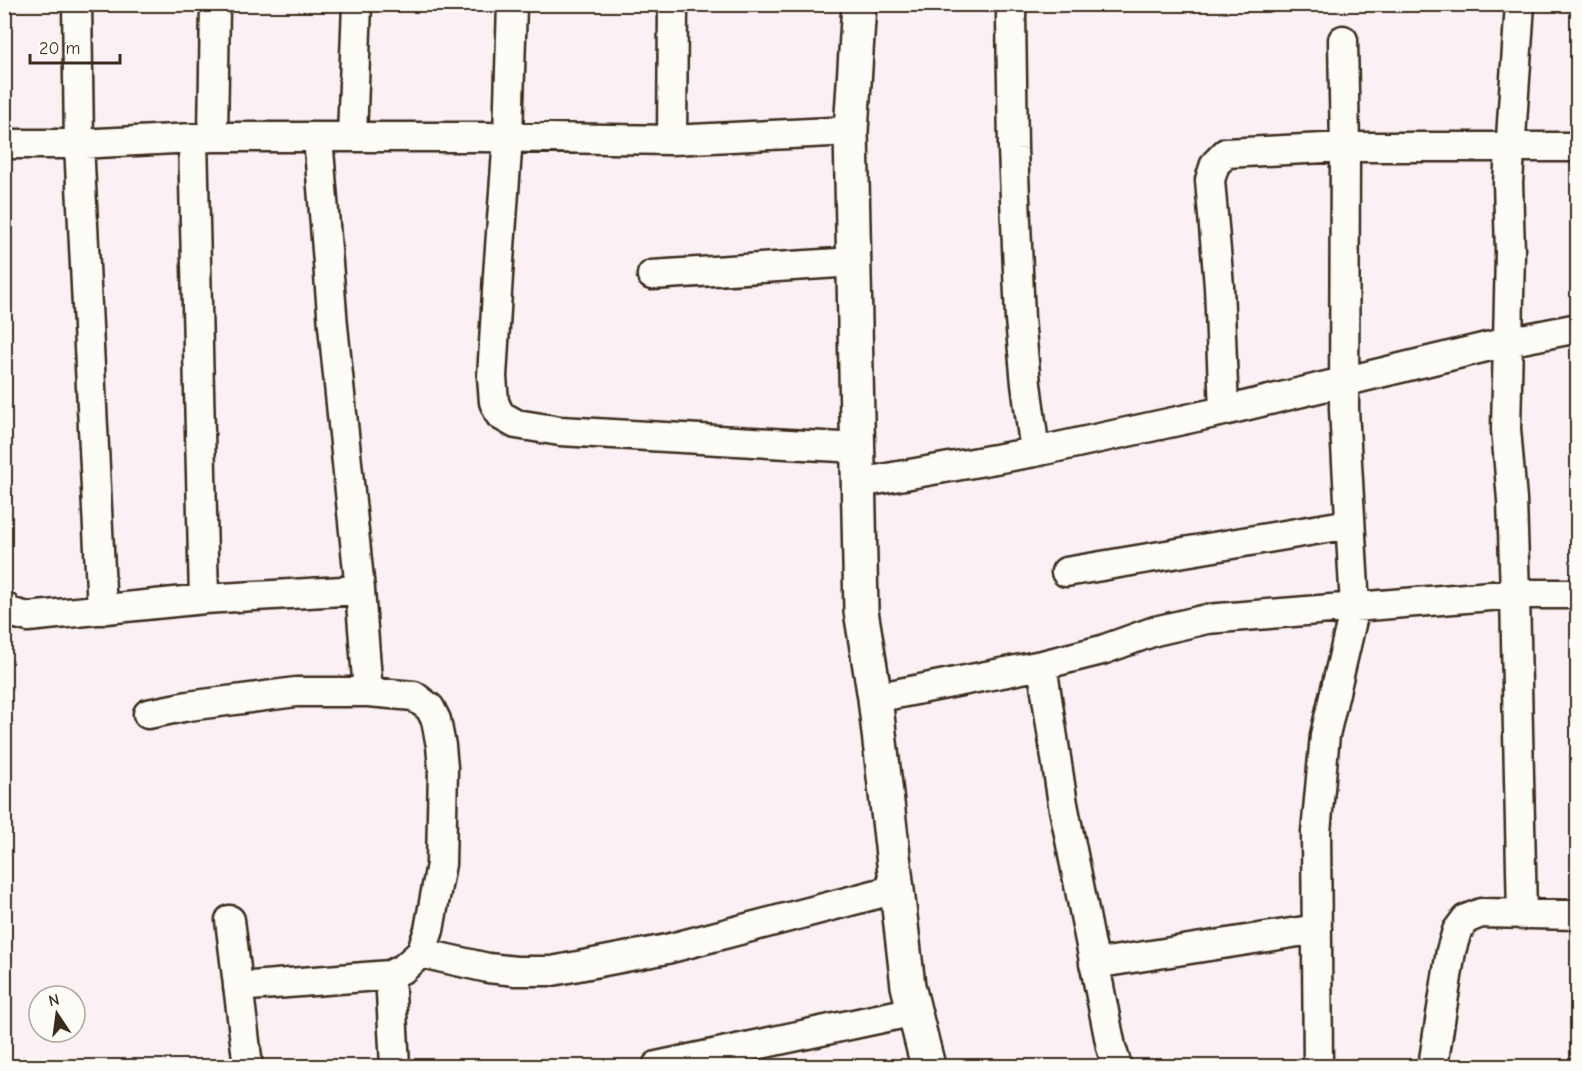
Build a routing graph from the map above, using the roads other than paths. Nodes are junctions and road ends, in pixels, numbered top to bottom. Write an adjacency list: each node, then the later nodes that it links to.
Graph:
1 (77, 4): 17 (street)
2 (215, 4): 14 (street)
3 (357, 4): 11 (street)
4 (512, 4): 13 (street)
5 (673, 4): 15 (street)
6 (860, 4): 10 (main road)
7 (1012, 4): 28 (street)
8 (1520, 4): 19 (street)
9 (1343, 40): 18 (street)
10 (851, 131): 15 (street); 21 (main road)
11 (352, 136): 12 (street); 13 (street)
12 (318, 137): 14 (street); 32 (street)
13 (508, 137): 15 (street); 27 (street)
14 (203, 138): 17 (street); 35 (street)
15 (672, 140)
16 (4, 144): 17 (street)
17 (79, 144): 38 (street)
18 (1345, 147): 19 (street); 25 (street); 26 (street)
19 (1511, 147): 20 (street); 24 (street)
20 (1578, 147)
21 (854, 262): 22 (street); 27 (main road)
22 (652, 275)
23 (1578, 328): 24 (street)
24 (1507, 342): 25 (street); 33 (street)
25 (1345, 383): 26 (street); 30 (street)
26 (1224, 411): 28 (street)
27 (858, 448): 29 (main road)
28 (1035, 452): 29 (street)
29 (859, 483): 41 (main road)
30 (1350, 524): 31 (street); 37 (street)
31 (1066, 572)
32 (360, 590): 35 (street); 40 (street)
33 (1515, 594): 34 (street); 37 (street); 44 (street)
34 (1578, 594)
35 (204, 599): 38 (street)
36 (4, 606): 38 (street)
37 (1355, 607): 39 (street); 47 (street)
38 (102, 610)
39 (1042, 665): 41 (street); 49 (street)
40 (368, 692): 42 (street); 48 (street)
41 (875, 698): 43 (main road)
42 (148, 714)
43 (896, 889): 48 (street); 52 (main road)
44 (1522, 915): 45 (street); 59 (street)
45 (1578, 915)
46 (230, 920): 51 (street)
47 (1317, 929): 49 (street); 58 (street)
48 (421, 952): 50 (street)
49 (1094, 964): 57 (street)
50 (390, 975): 51 (street); 54 (street)
51 (238, 987): 53 (street)
52 (915, 1011): 55 (street); 56 (main road)
53 (248, 1066)
54 (395, 1066)
55 (657, 1066)
56 (928, 1066)
57 (1118, 1066)
58 (1318, 1066)
59 (1432, 1066)

